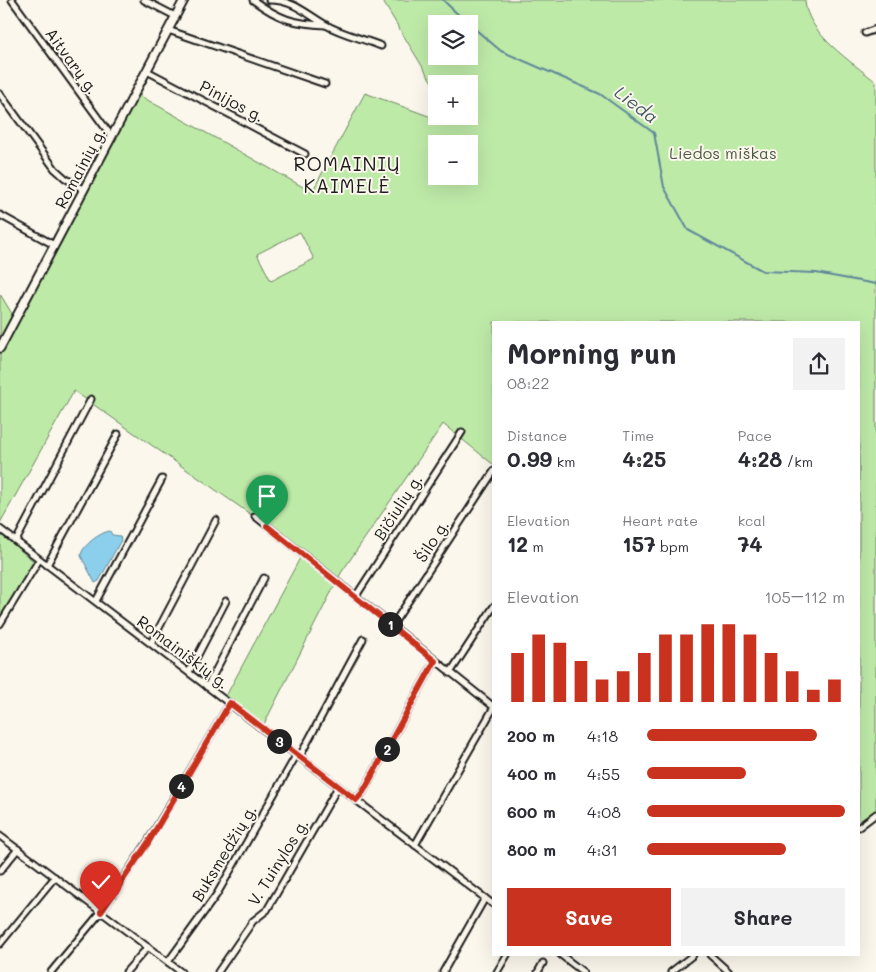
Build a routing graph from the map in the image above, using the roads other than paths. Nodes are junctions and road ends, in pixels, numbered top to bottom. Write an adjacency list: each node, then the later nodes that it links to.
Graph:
1 (12, 0): 15 (street, Aitvarų g.)
2 (144, 0): 6 (street)
3 (184, 0): 6 (main road, Romainių g.)
4 (253, 0): 7 (street)
5 (269, 0): 7 (street)
6 (175, 16): 9 (main road, Romainių g.)
7 (326, 25): 11 (street)
8 (876, 29): 10 (street)
9 (168, 30): 12 (main road, Romainių g.); 13 (street)
10 (865, 34)
11 (382, 46)
12 (147, 71): 15 (main road, Romainių g.); 16 (street, Pinijos g.)
13 (325, 84)
14 (0, 94): 17 (street)
15 (112, 137): 17 (main road, Romainių g.)
16 (305, 154)
17 (84, 190): 19 (main road, Romainių g.)
18 (0, 215): 19 (street)
19 (54, 245): 20 (main road, Romainių g.)
20 (0, 348)
21 (91, 399): 29 (street)
22 (462, 432): 33 (street, Bičiulių g.)
23 (118, 434): 31 (street)
24 (492, 474): 38 (street, Šilo g.)
25 (162, 479): 34 (street)
26 (255, 516): 33 (street)
27 (216, 520): 40 (street)
28 (0, 529): 29 (street, Romainiškių g.)
29 (16, 542): 30 (street, Romainiškių g.)
30 (40, 560): 31 (street, Romainiškių g.); 37 (street)
31 (47, 566): 34 (street, Romainiškių g.)
32 (264, 578): 44 (street)
33 (356, 596): 38 (street)
34 (96, 601): 40 (street, Romainiškių g.)
35 (226, 601): 42 (street)
36 (492, 609): 43 (street)
37 (0, 624)
38 (392, 626): 41 (street)
39 (363, 639): 48 (street, Buksmedžių g.)
40 (151, 643): 42 (street, Romainiškių g.)
41 (435, 661): 43 (street); 50 (street)
42 (189, 672): 44 (street, Romainiškių g.)
43 (450, 673): 46 (street)
44 (207, 687): 45 (street, Romainiškių g.)
45 (230, 703): 48 (street, Romainiškių g.); 60 (street)
46 (492, 704)
47 (492, 710): 54 (street)
48 (298, 755): 49 (street, Romainiškių g.); 67 (street, Buksmedžių g.)
49 (338, 787): 50 (street, Romainiškių g.); 73 (street, V. Tuinylos g.)
50 (356, 800): 54 (street, Romainiškių g.)
51 (876, 814): 52 (street)
52 (860, 826)
53 (0, 836): 55 (street)
54 (415, 845): 58 (street, Romainiškių g.)
55 (18, 849): 56 (street); 57 (street)
56 (0, 871)
57 (55, 877): 60 (street); 61 (street)
58 (485, 898): 59 (street, Romainiškių g.); 74 (street)
59 (492, 902)
60 (101, 912): 62 (street); 70 (street)
61 (0, 944)
62 (148, 947): 67 (street); 71 (street)
63 (506, 956): 75 (street)
64 (562, 956): 77 (street)
65 (692, 956): 69 (street)
66 (711, 956): 78 (street)
67 (168, 962): 72 (street)
68 (543, 963): 76 (street)
69 (675, 971)
70 (51, 972)
71 (126, 972)
72 (181, 972)
73 (218, 972)
74 (443, 972)
75 (497, 972)
76 (538, 972)
77 (583, 972)
78 (729, 972)

